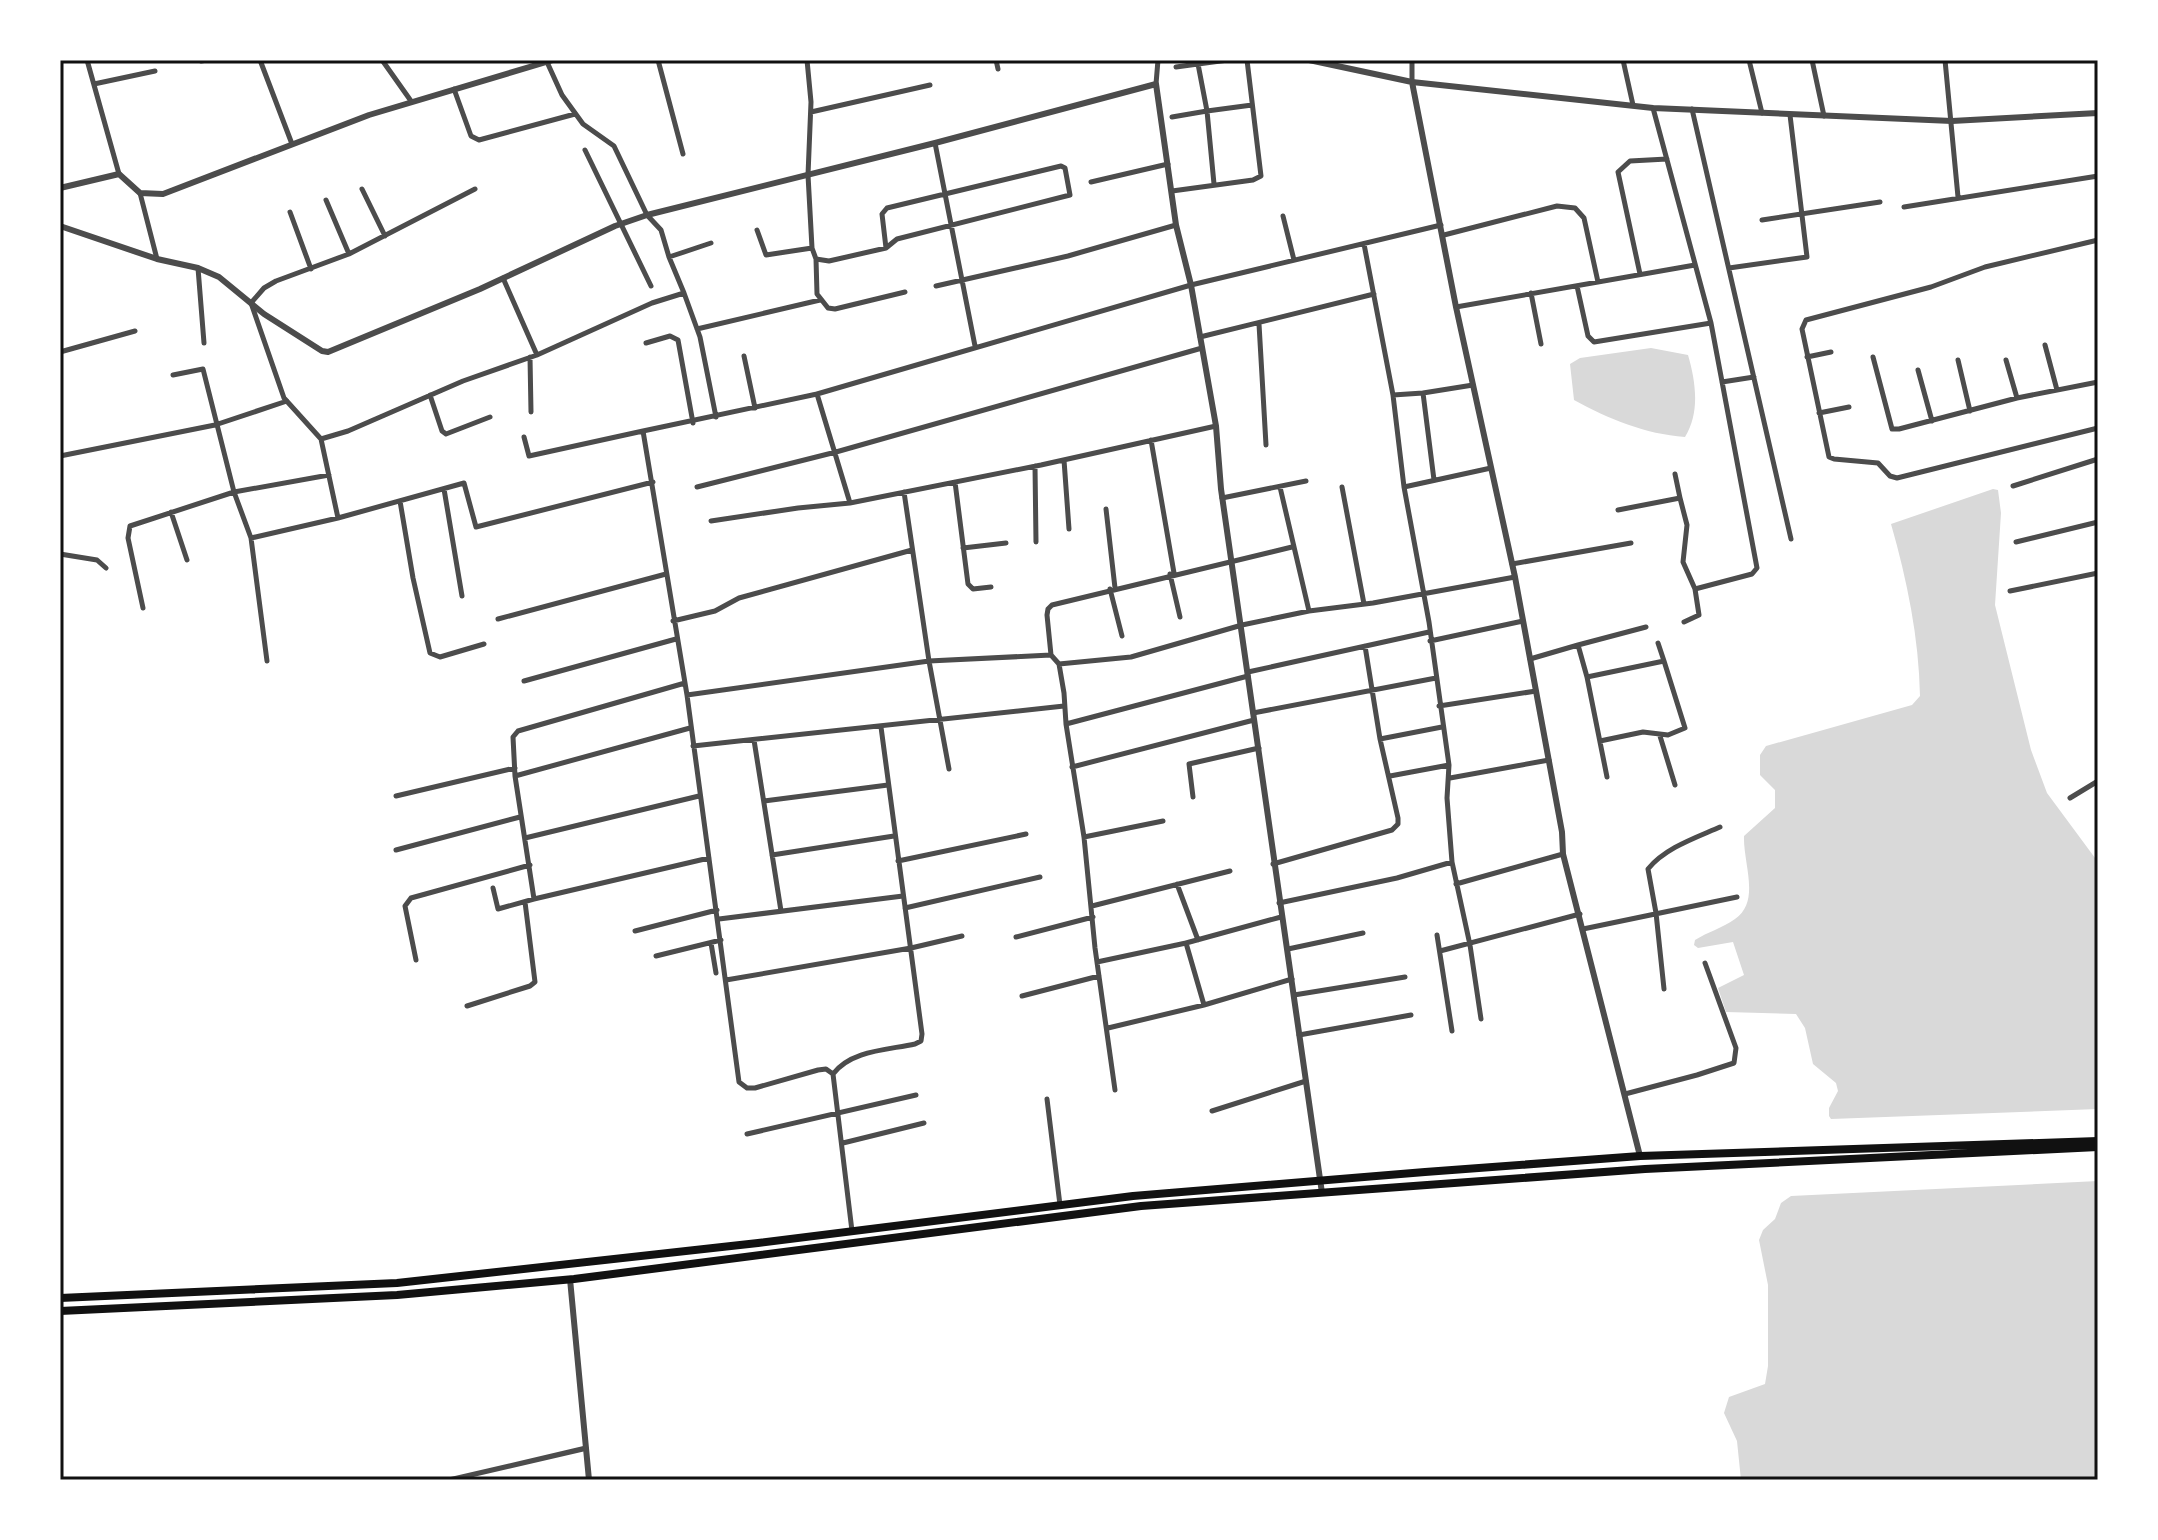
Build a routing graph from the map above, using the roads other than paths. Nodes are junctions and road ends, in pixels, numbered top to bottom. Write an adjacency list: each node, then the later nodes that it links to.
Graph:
1 (87, 60): 22 (street)
2 (260, 60): 41 (street)
3 (382, 60): 26 (street)
4 (658, 60): 43 (street)
5 (807, 60): 32 (street)
6 (996, 60): 19 (street)
7 (1158, 60): 23 (street)
8 (1228, 60): 17 (street)
9 (1247, 60): 27 (street)
10 (1309, 60): 21 (street)
11 (1412, 60): 21 (street)
12 (1623, 60): 28 (street)
13 (1749, 60): 33 (street)
14 (1812, 60): 37 (street)
15 (1945, 60): 39 (street)
16 (550, 61): 25 (street); 35 (street)
17 (1198, 64): 18 (street); 31 (street)
18 (1176, 67)
19 (998, 69)
20 (155, 71): 22 (street)
21 (1412, 82): 28 (street); 69 (street)
22 (94, 84): 46 (street)
23 (1156, 84): 40 (street); 45 (street)
24 (930, 85): 32 (street)
25 (454, 88): 26 (street); 35 (street)
26 (411, 101): 41 (street)
27 (1252, 105): 31 (street); 50 (street)
28 (1633, 105): 29 (street)
29 (1653, 108): 30 (street); 44 (street)
30 (1692, 109): 33 (street); 86 (street)
31 (1207, 111): 38 (street); 50 (street)
32 (811, 112): 47 (street)
33 (1762, 113): 36 (street)
34 (2098, 113): 39 (street)
35 (575, 114): 62 (street)
36 (1790, 115): 37 (street); 63 (street)
37 (1824, 116): 39 (street)
38 (1172, 117)
39 (1952, 121): 57 (street)
40 (935, 143): 47 (street); 56 (street)
41 (292, 144): 55 (street)
42 (585, 150): 66 (street)
43 (683, 154)
44 (1667, 159): 84 (street); 88 (street)
45 (1168, 164): 49 (street); 54 (street)
46 (119, 174): 51 (street); 55 (street)
47 (808, 175): 62 (street); 77 (street)
48 (2098, 176): 57 (street)
49 (1091, 182)
50 (1214, 184): 54 (street)
51 (60, 188)
52 (362, 189): 73 (street)
53 (475, 189): 73 (street)
54 (1172, 191): 68 (street)
55 (140, 193): 81 (street)
56 (945, 195): 67 (street); 67 (street); 78 (street)
57 (1958, 197): 60 (street)
58 (326, 200): 79 (street)
59 (1880, 202): 63 (street)
60 (1904, 207)
61 (290, 212): 87 (street)
62 (647, 215): 66 (street); 80 (street)
63 (1802, 215): 65 (street); 86 (street)
64 (1283, 216): 83 (street)
65 (1762, 220)
66 (620, 225): 89 (street); 93 (street)
67 (951, 225): 78 (street); 90 (street)
68 (1176, 225): 90 (street); 92 (street)
69 (1442, 225): 72 (street); 76 (street)
70 (60, 226): 81 (street)
71 (757, 230): 77 (street)
72 (1444, 235): 91 (street); 102 (street)
73 (385, 236): 79 (street)
74 (2098, 240): 119 (street)
75 (711, 243): 80 (street)
76 (1364, 244): 83 (street); 99 (street)
77 (812, 248): 82 (street)
78 (886, 248): 82 (street)
79 (349, 254): 87 (street)
80 (669, 257): 97 (street)
81 (157, 259): 85 (street)
82 (816, 259): 100 (street)
83 (1294, 260): 92 (street)
84 (1695, 265): 88 (street); 103 (street)
85 (198, 268): 101 (street); 108 (street)
86 (1729, 268): 125 (street)
87 (311, 269): 101 (street)
88 (1640, 274): 91 (street)
89 (503, 278): 101 (street); 116 (street)
90 (961, 281): 94 (street); 112 (street)
91 (1598, 282): 95 (street)
92 (1191, 285): 107 (street); 112 (street)
93 (651, 286)
94 (936, 286)
95 (1577, 286): 98 (street); 103 (street)
96 (905, 292): 100 (street)
97 (684, 293): 105 (street); 116 (street)
98 (1531, 293): 102 (street); 110 (street)
99 (1374, 294): 104 (street); 133 (street)
100 (820, 300): 105 (street)
101 (251, 303): 135 (street)
102 (1456, 307): 128 (street)
103 (1711, 323): 126 (street)
104 (1259, 324): 107 (street); 152 (street)
105 (697, 329): 142 (street)
106 (135, 331): 114 (street)
107 (1200, 337): 113 (street)
108 (204, 343)
109 (646, 343): 144 (street)
110 (1541, 344)
111 (2045, 345): 129 (street)
112 (975, 346): 131 (street)
113 (1202, 348): 146 (street); 153 (street)
114 (60, 352)
115 (1831, 352): 119 (street)
116 (537, 355): 118 (street)
117 (744, 356): 137 (street)
118 (530, 357): 132 (street); 139 (street)
119 (1807, 357): 140 (street)
120 (1873, 357): 143 (street)
121 (1958, 360): 138 (street)
122 (2006, 360): 134 (street)
123 (1918, 370): 143 (street)
124 (173, 375): 145 (street)
125 (1754, 377): 126 (street); 185 (street)
126 (1722, 382): 204 (street)
127 (2098, 382): 129 (street)
128 (1473, 385): 130 (street); 158 (street)
129 (2057, 390): 134 (street)
130 (1423, 393): 133 (street); 161 (street)
131 (817, 394): 137 (street); 153 (street)
132 (430, 395): 141 (street); 150 (street)
133 (1393, 395): 169 (street)
134 (2017, 398): 138 (street)
135 (287, 401): 145 (street); 150 (street)
136 (1849, 407): 140 (street)
137 (755, 408): 142 (street)
138 (1970, 411): 143 (street)
139 (531, 412)
140 (1819, 413): 147 (street)
141 (490, 417)
142 (716, 417): 144 (street)
143 (1932, 421)
144 (693, 423): 148 (street)
145 (215, 425): 154 (street); 171 (street)
146 (1216, 426): 151 (street); 173 (street)
147 (2098, 428)
148 (643, 431): 149 (street); 163 (street)
149 (524, 437)
150 (321, 439): 160 (street)
151 (1151, 440): 156 (street); 200 (street)
152 (1266, 445)
153 (836, 452): 166 (street); 176 (street)
154 (60, 456)
155 (2098, 459): 165 (street)
156 (1064, 460): 157 (street); 183 (street)
157 (1035, 466): 164 (street); 186 (street)
158 (1491, 468): 161 (street); 196 (street)
159 (1675, 474): 174 (street)
160 (329, 475): 171 (street); 180 (street)
161 (1434, 480): 169 (street)
162 (1306, 481): 167 (street)
163 (653, 482): 170 (street); 199 (street)
164 (955, 482): 172 (street); 191 (street)
165 (2013, 486)
166 (697, 487)
167 (1280, 487): 173 (street); 190 (street)
168 (1342, 487): 208 (street)
169 (1404, 487): 206 (street)
170 (444, 489): 175 (street); 207 (street)
171 (234, 492): 179 (street); 184 (street)
172 (904, 492): 176 (street); 192 (street)
173 (1222, 498): 194 (street)
174 (1680, 498): 178 (street); 204 (street)
175 (400, 501): 180 (street); 223 (street)
176 (850, 503): 181 (street)
177 (1106, 509): 203 (street)
178 (1618, 510)
179 (171, 512): 195 (street); 209 (street)
180 (338, 518): 184 (street)
181 (711, 521)
182 (2098, 522): 187 (street)
183 (1069, 529)
184 (251, 538): 228 (street)
185 (1791, 539)
186 (1036, 542)
187 (2016, 542)
188 (1006, 543): 191 (street)
189 (1631, 543): 196 (street)
190 (1292, 547): 194 (street); 210 (street)
191 (963, 548): 202 (street)
192 (912, 550): 213 (street); 229 (street)
193 (60, 554): 197 (street)
194 (1232, 559): 200 (street); 216 (street)
195 (187, 560)
196 (1512, 564): 201 (street)
197 (106, 568)
198 (2098, 573): 205 (street)
199 (666, 574): 212 (street); 213 (street)
200 (1172, 574): 203 (street); 211 (street)
201 (1515, 577): 206 (street); 214 (street)
202 (991, 587)
203 (1112, 588): 219 (street); 226 (street)
204 (1695, 589): 215 (street)
205 (2010, 591)
206 (1423, 593): 208 (street); 218 (street)
207 (462, 596)
208 (1364, 604): 210 (street)
209 (143, 608)
210 (1309, 611): 216 (street)
211 (1180, 617)
212 (498, 619)
213 (673, 621): 220 (street)
214 (1523, 621): 221 (street); 227 (street)
215 (1684, 622)
216 (1242, 625): 231 (street); 232 (street)
217 (1646, 627): 224 (street)
218 (1429, 632): 221 (street); 225 (street)
219 (1122, 636)
220 (676, 639): 235 (street); 236 (street)
221 (1430, 641): 234 (street)
222 (1658, 643): 230 (street)
223 (484, 644)
224 (1578, 645): 227 (street); 233 (street)
225 (1365, 646): 232 (street); 238 (street)
226 (1051, 655): 229 (street); 231 (street)
227 (1530, 659): 237 (street)
228 (267, 661)
229 (929, 661): 239 (street); 243 (street)
230 (1664, 661): 233 (street); 248 (street)
231 (1059, 664): 240 (street)
232 (1248, 674): 242 (street); 244 (street)
233 (1587, 677): 251 (street)
234 (1436, 678): 238 (street); 241 (street)
235 (524, 681)
236 (685, 683): 239 (street); 257 (street)
237 (1536, 691): 241 (street); 254 (street)
238 (1373, 692): 242 (street); 249 (street)
239 (687, 695): 247 (street)
240 (1064, 706): 243 (street); 244 (street)
241 (1439, 706): 246 (street)
242 (1254, 716): 253 (street); 256 (street)
243 (940, 719): 245 (street); 258 (street)
244 (1066, 724): 256 (street)
245 (881, 727): 250 (street); 264 (street)
246 (1442, 727): 249 (street); 255 (street)
247 (690, 728): 252 (street); 259 (street)
248 (1660, 736): 251 (street); 265 (street)
249 (1380, 739): 260 (street)
250 (754, 740): 252 (street); 270 (street)
251 (1600, 741): 261 (street)
252 (693, 746): 267 (street)
253 (1259, 748): 268 (street); 284 (street)
254 (1549, 760): 262 (street); 279 (street)
255 (1449, 765): 260 (street); 262 (street)
256 (1072, 767): 276 (street)
257 (515, 768): 259 (street); 266 (street)
258 (949, 769)
259 (515, 776): 271 (street)
260 (1390, 776): 284 (street)
261 (1607, 777)
262 (1450, 778): 283 (street)
263 (2098, 781): 269 (street)
264 (888, 785): 270 (street); 275 (street)
265 (1675, 785)
266 (396, 796)
267 (699, 796): 277 (street); 281 (street)
268 (1193, 797)
269 (2070, 798)
270 (764, 801): 280 (street)
271 (520, 817): 277 (street); 278 (street)
272 (1163, 821): 276 (street)
273 (1720, 827): 300 (street)
274 (1026, 834): 282 (street)
275 (894, 836): 280 (street); 282 (street)
276 (1084, 837): 296 (street)
277 (525, 838): 285 (street)
278 (396, 850)
279 (1563, 854): 289 (street); 301 (street)
280 (772, 855): 299 (street)
281 (709, 858): 293 (street); 298 (street)
282 (898, 861): 291 (street)
283 (1452, 862): 289 (street); 295 (street)
284 (1273, 864): 295 (street)
285 (530, 865): 293 (street); 320 (street)
286 (1230, 871): 288 (street)
287 (1040, 877): 297 (street)
288 (1177, 884): 296 (street); 312 (street)
289 (1456, 884): 315 (street)
290 (493, 888): 294 (street)
291 (903, 896): 297 (street); 299 (street)
292 (1737, 897): 300 (street)
293 (534, 899): 294 (street)
294 (525, 902): 332 (street)
295 (1279, 903): 303 (street)
296 (1092, 906): 302 (street)
297 (905, 908): 316 (street)
298 (717, 910): 304 (street); 306 (street)
299 (781, 911): 304 (street)
300 (1656, 913): 305 (street); 328 (street)
301 (1580, 914): 305 (street); 315 (street)
302 (1093, 917): 310 (street); 321 (street)
303 (1281, 917): 312 (street); 317 (street)
304 (719, 919): 311 (street)
305 (1583, 929): 341 (street)
306 (635, 931)
307 (1363, 933): 317 (street)
308 (1437, 935): 318 (street)
309 (962, 936): 316 (street)
310 (1016, 937)
311 (721, 940): 313 (street); 327 (street)
312 (1198, 940): 314 (street)
313 (711, 943): 319 (street); 323 (street)
314 (1186, 943): 321 (street); 331 (street)
315 (1470, 945): 318 (street); 334 (street)
316 (911, 948): 327 (street); 338 (street)
317 (1288, 949): 326 (street)
318 (1440, 951): 336 (street)
319 (656, 956)
320 (416, 960)
321 (1097, 962): 324 (street)
322 (1705, 963): 341 (street)
323 (716, 973)
324 (1099, 976): 330 (street); 335 (street)
325 (1405, 977): 329 (street)
326 (1292, 979): 329 (street); 331 (street)
327 (726, 980): 338 (street)
328 (1664, 989)
329 (1294, 995): 337 (street)
330 (1022, 996)
331 (1204, 1005): 335 (street)
332 (467, 1006)
333 (1411, 1015): 337 (street)
334 (1481, 1019)
335 (1108, 1028): 340 (street)
336 (1452, 1031)
337 (1299, 1035): 339 (street)
338 (833, 1074): 345 (street)
339 (1307, 1081): 344 (street); 352 (street)
340 (1115, 1090)
341 (1625, 1094): 351 (street)
342 (916, 1095): 345 (street)
343 (1047, 1099): 354 (street)
344 (1212, 1111)
345 (838, 1112): 347 (street); 349 (street)
346 (924, 1123): 349 (street)
347 (747, 1134)
348 (2098, 1141): 351 (main road)
349 (843, 1143): 355 (street)
350 (2098, 1147): 353 (main road)
351 (1640, 1156): 352 (main road)
352 (1321, 1181): 353 (street); 354 (main road)
353 (1322, 1193): 356 (main road)
354 (1060, 1205): 355 (main road)
355 (852, 1231): 357 (main road)
356 (570, 1279): 358 (main road); 359 (street)
357 (60, 1298)
358 (60, 1311)
359 (586, 1448): 359 (street); 360 (street)
360 (589, 1480)

